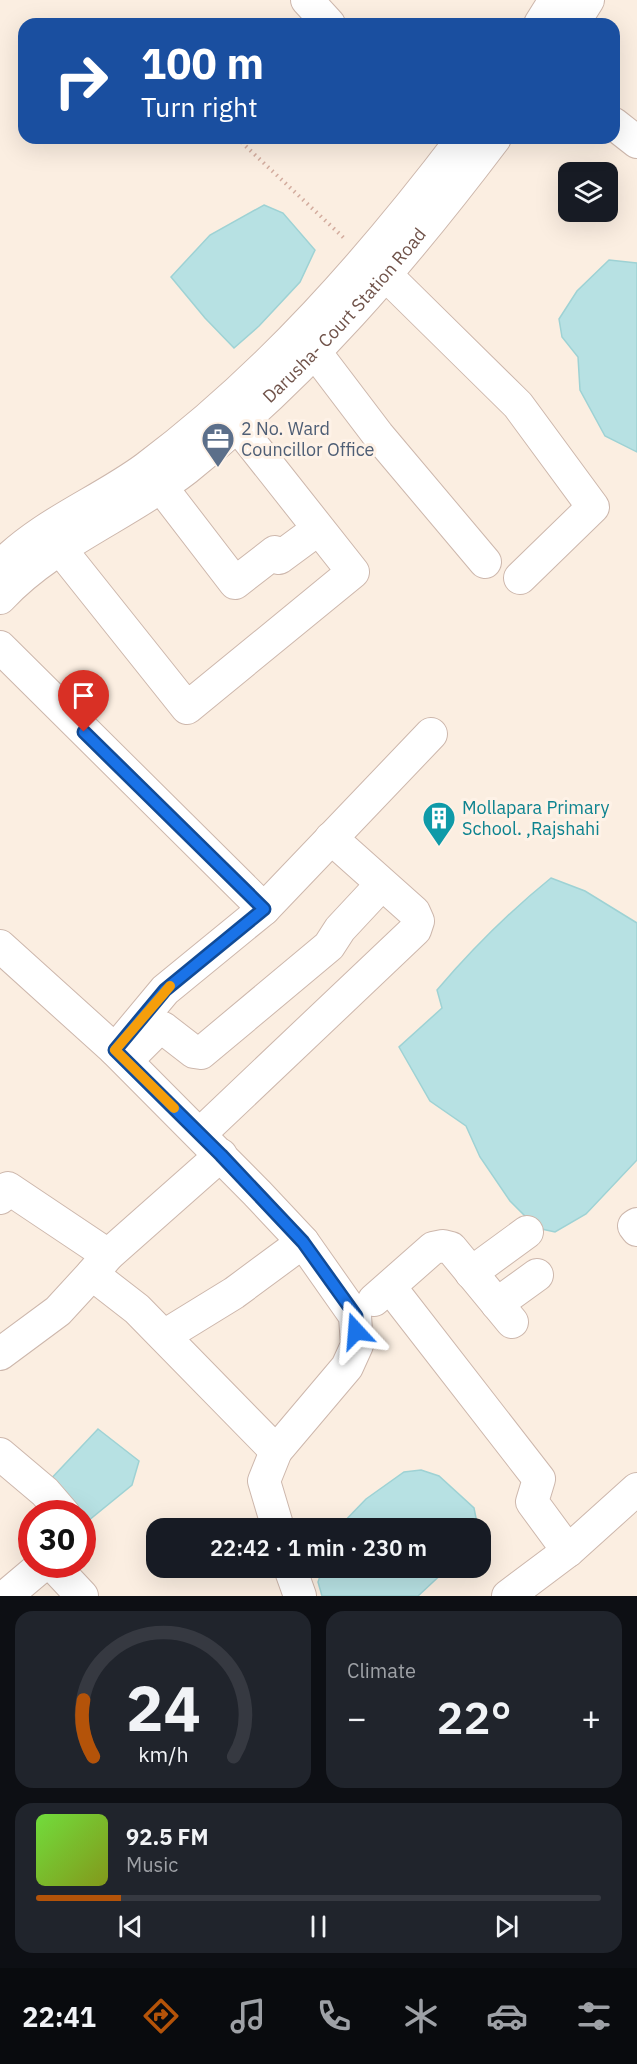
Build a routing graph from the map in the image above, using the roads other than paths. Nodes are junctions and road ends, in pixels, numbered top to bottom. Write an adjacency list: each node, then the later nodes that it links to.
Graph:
1 (307, 0): 4 (street)
2 (555, 0): 5 (street)
3 (588, 0): 6 (street)
4 (324, 18)
5 (544, 18)
6 (577, 18)
7 (620, 129): 8 (street)
8 (637, 142)
9 (449, 144): 11 (street, Darusha- Court Station Road)
10 (489, 144): 11 (street, Darusha- Court Station Road)
11 (376, 267): 12 (street, Darusha- Court Station Road); 13 (street, Darusha- Court Station Road); 19 (street)
12 (315, 352): 13 (street, Darusha- Court Station Road); 17 (street)
13 (229, 416): 14 (street, Darusha- Court Station Road); 15 (street); 18 (street, Darusha- Court Station Road)
14 (162, 488): 15 (street); 16 (street, Darusha- Court Station Road)
15 (317, 530): 16 (street)
16 (61, 550): 20 (street, Darusha- Court Station Road)
17 (485, 562)
18 (0, 567)
19 (520, 578)
20 (0, 598)
21 (0, 647): 25 (street)
22 (431, 734): 23 (street)
23 (331, 838): 24 (street); 25 (street)
24 (381, 885): 27 (street); 28 (street)
25 (264, 909): 27 (street)
26 (0, 946): 27 (street)
27 (121, 1055): 28 (street)
28 (211, 1144): 33 (street); 34 (street)
29 (0, 1198): 34 (street)
30 (637, 1224): 31 (street)
31 (637, 1230)
32 (526, 1232): 35 (street)
33 (303, 1242): 38 (street); 39 (street)
34 (100, 1264): 39 (street); 40 (street)
35 (471, 1273): 36 (street); 37 (street)
36 (537, 1275)
37 (390, 1287): 38 (street); 46 (street)
38 (356, 1316): 41 (street)
39 (164, 1336): 41 (street)
40 (0, 1354)
41 (276, 1451): 45 (street)
42 (0, 1454): 44 (street)
43 (637, 1489): 46 (street)
44 (52, 1500)
45 (275, 1518)
46 (568, 1551): 53 (street)
47 (27, 1578): 50 (street)
48 (65, 1578): 51 (street)
49 (294, 1578): 52 (street)
50 (6, 1596)
51 (82, 1596)
52 (300, 1596)
53 (508, 1596)

